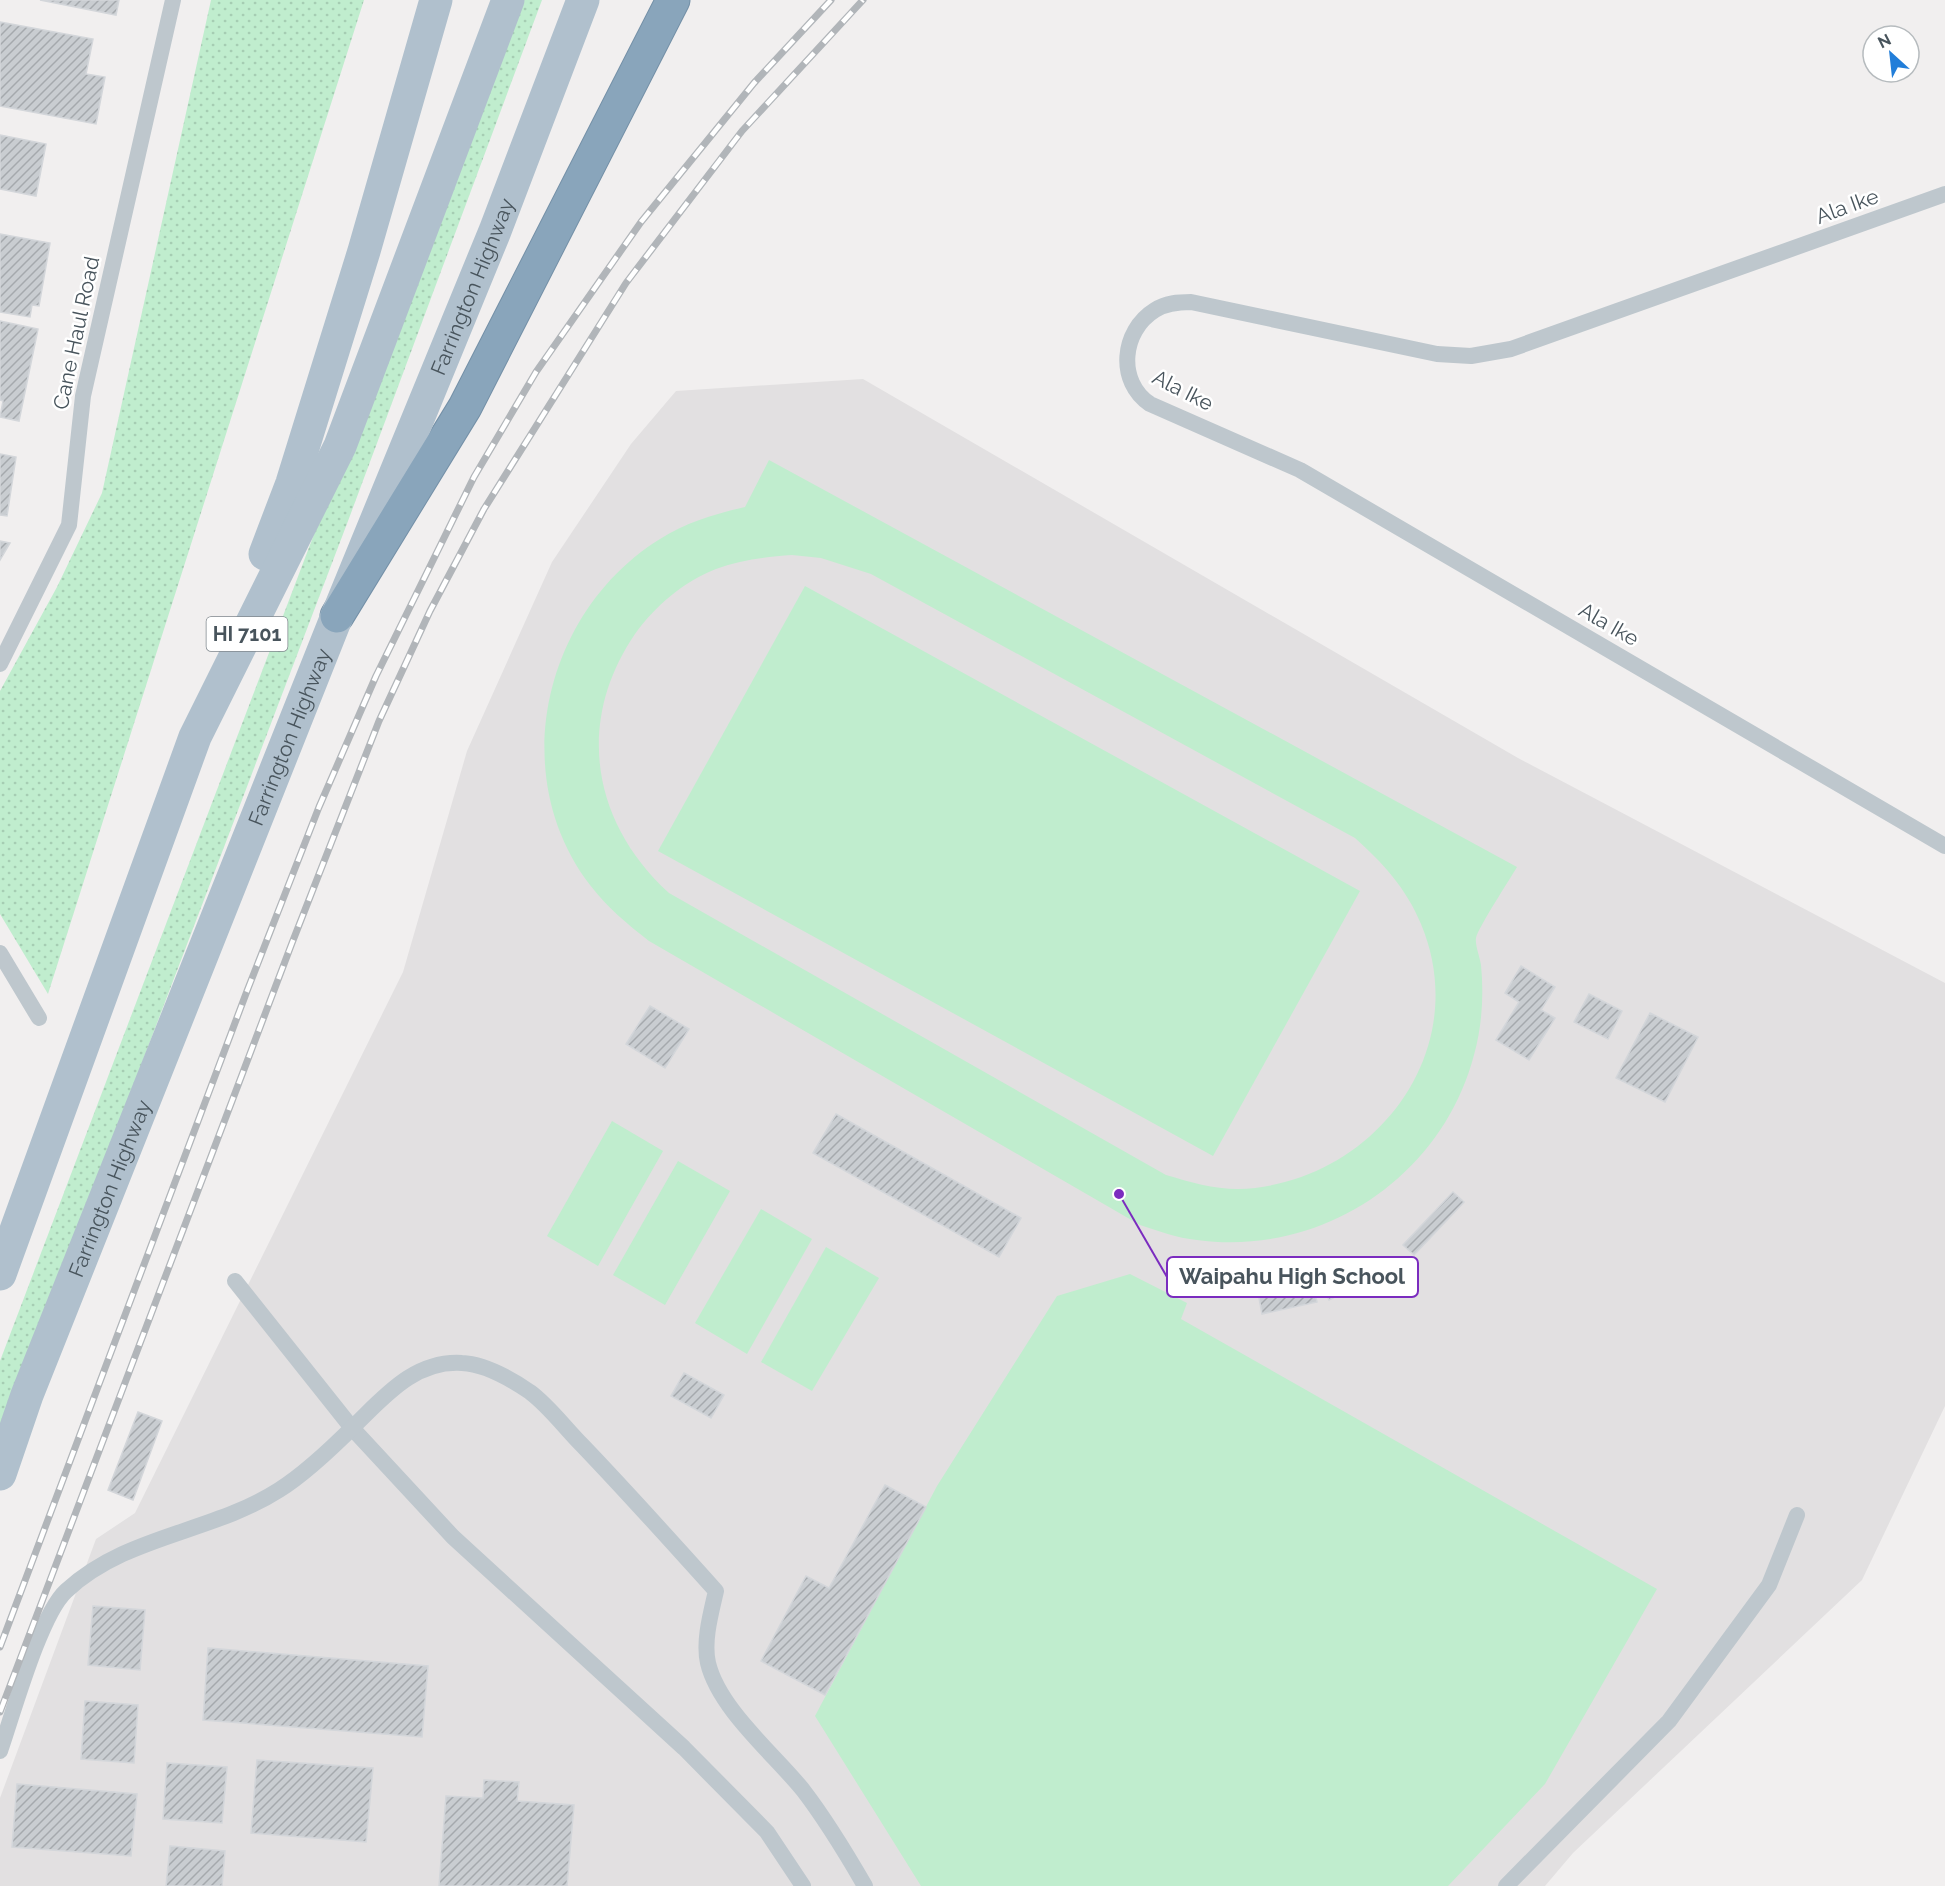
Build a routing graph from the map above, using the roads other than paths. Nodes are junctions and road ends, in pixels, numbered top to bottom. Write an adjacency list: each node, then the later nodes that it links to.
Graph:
1 (173, 0): 8 (lane, Cane Haul Road)
2 (436, 0): 9 (main road)
3 (508, 0): 9 (main road, HI 7101)
4 (584, 0): 7 (main road, Farrington Highway)
5 (673, 0): 7 (highway)
6 (1945, 194): 10 (lane, Ala Ike)
7 (337, 616): 16 (main road, Farrington Highway)
8 (0, 664)
9 (195, 737): 13 (main road, HI 7101)
10 (1945, 846)
11 (0, 953): 12 (lane)
12 (39, 1018)
13 (0, 1274)
14 (235, 1281): 15 (lane)
15 (352, 1428): 18 (lane); 19 (lane); 20 (lane)
16 (0, 1474)
17 (1797, 1515): 21 (lane)
18 (0, 1750)
19 (802, 1886)
20 (865, 1886)
21 (1506, 1886)

